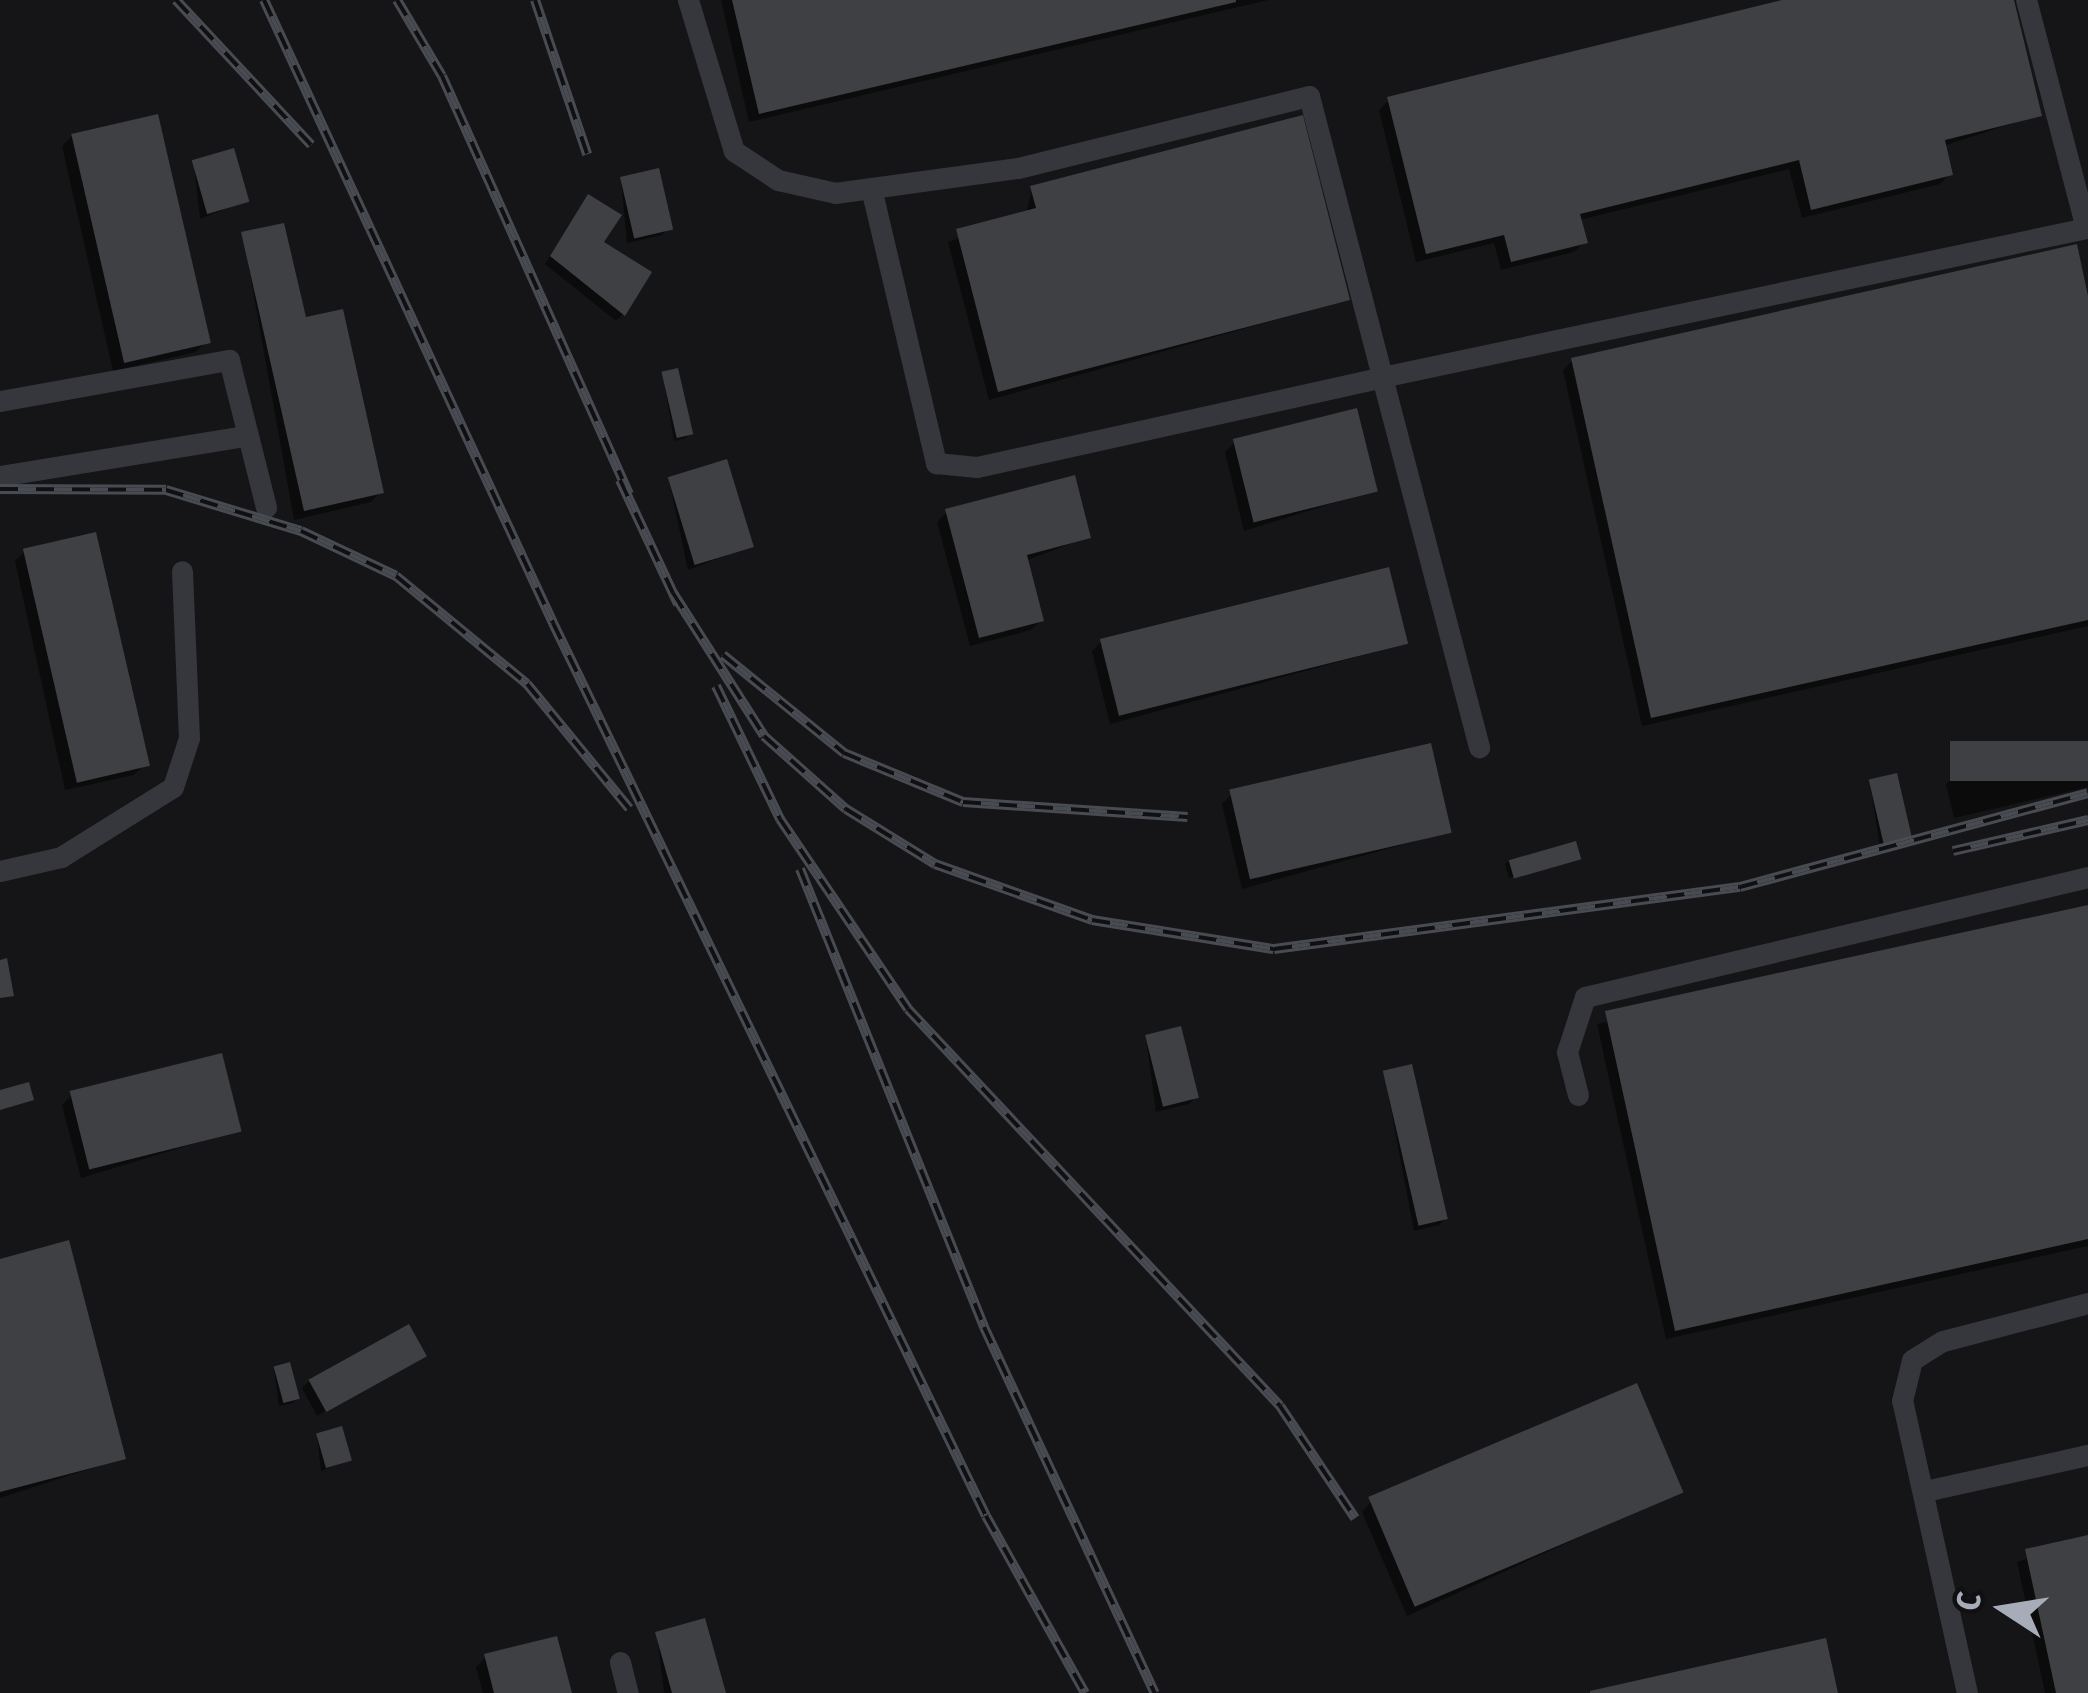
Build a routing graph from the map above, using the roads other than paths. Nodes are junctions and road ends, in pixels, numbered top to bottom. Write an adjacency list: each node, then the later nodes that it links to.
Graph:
1 (688, 0): 3 (lane)
2 (2026, 0): 4 (lane)
3 (871, 188): 5 (lane); 5 (lane)
4 (2087, 231): 5 (lane)
5 (1382, 377): 11 (lane)
6 (0, 400): 7 (lane)
7 (244, 436): 8 (lane); 9 (lane)
8 (0, 476)
9 (266, 507)
10 (182, 571): 12 (lane)
11 (1479, 747)
12 (0, 871)
13 (2088, 877): 14 (lane)
14 (1578, 1095)
15 (2088, 1303): 17 (lane)
16 (2088, 1455): 17 (lane)
17 (1925, 1491): 20 (lane)
18 (620, 1662): 19 (lane)
19 (628, 1693)
20 (1967, 1693)

